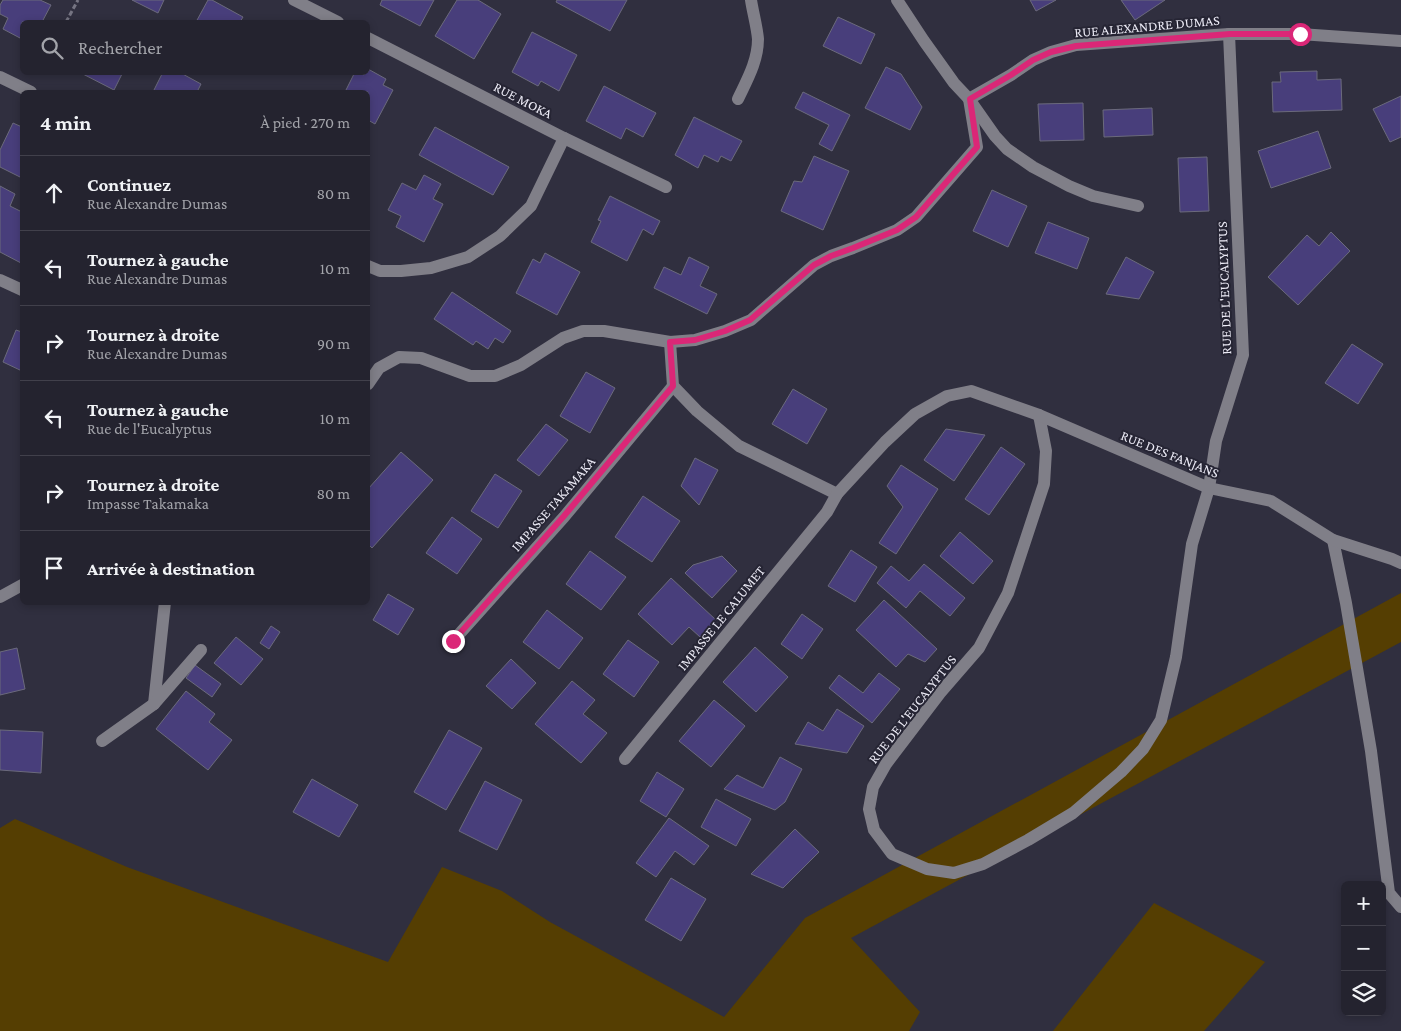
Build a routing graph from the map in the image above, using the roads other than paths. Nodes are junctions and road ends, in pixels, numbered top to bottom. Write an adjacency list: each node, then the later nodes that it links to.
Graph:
1 (294, 0): 4 (street)
2 (751, 0): 10 (street)
3 (897, 0): 11 (street)
4 (334, 20)
5 (1230, 34): 7 (street, RUE ALEXANDRE DUMAS); 11 (street, RUE ALEXANDRE DUMAS); 22 (street, RUE DE L'EUCALYPTUS)
6 (370, 39): 12 (street, RUE MOKA)
7 (1401, 41)
8 (0, 77): 9 (street)
9 (28, 90)
10 (738, 99)
11 (970, 99): 14 (street); 18 (street)
12 (564, 138): 13 (street, RUE MOKA); 15 (street)
13 (666, 187)
14 (1138, 206)
15 (370, 267)
16 (0, 280): 17 (street)
17 (20, 289)
18 (670, 342): 19 (street); 20 (street)
19 (370, 381)
20 (673, 386): 23 (street); 29 (street, IMPASSE TAKAMAKA)
21 (1039, 415): 22 (street, RUE DES FANJANS); 22 (street, RUE DE L'EUCALYPTUS); 23 (street)
22 (1209, 488): 24 (street, RUE DES FANJANS)
23 (837, 494): 33 (street, IMPASSE LE CALUMET)
24 (1333, 540): 25 (street, RUE DES FANJANS); 34 (street)
25 (1401, 563)
26 (20, 586): 27 (street)
27 (0, 597)
28 (165, 605): 31 (street)
29 (453, 641)
30 (201, 650): 31 (street)
31 (154, 704): 32 (street)
32 (102, 741)
33 (625, 759)
34 (1401, 907)

